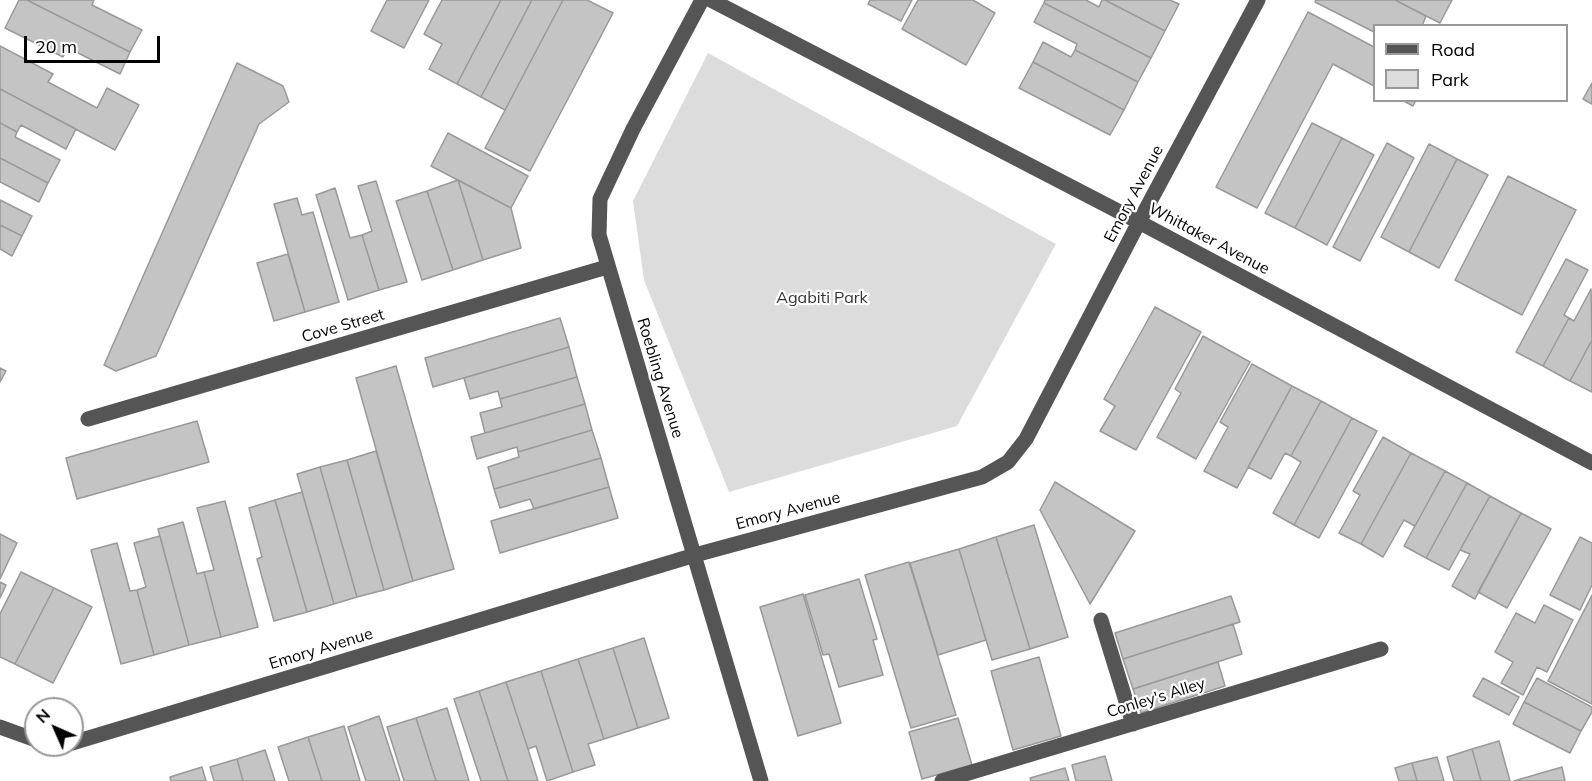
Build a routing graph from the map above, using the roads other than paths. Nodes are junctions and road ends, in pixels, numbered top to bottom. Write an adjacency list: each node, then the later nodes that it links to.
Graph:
1 (702, 0): 5 (street, Roebling Avenue)
2 (711, 0): 4 (street, Whittaker Avenue)
3 (1258, 0): 4 (street, Emory Avenue)
4 (1139, 222): 7 (street, Whittaker Avenue); 8 (street, Emory Avenue)
5 (607, 267): 6 (street, Cove Street); 8 (street, Roebling Avenue)
6 (88, 419)
7 (1592, 463)
8 (694, 555): 14 (street, Emory Avenue); 15 (street, Roebling Avenue)
9 (1101, 620): 11 (street)
10 (1381, 649): 11 (street, Conley's Alley)
11 (1134, 724): 16 (street, Conley's Alley)
12 (0, 726): 13 (street)
13 (24, 735)
14 (84, 738)
15 (761, 781)
16 (942, 781)

